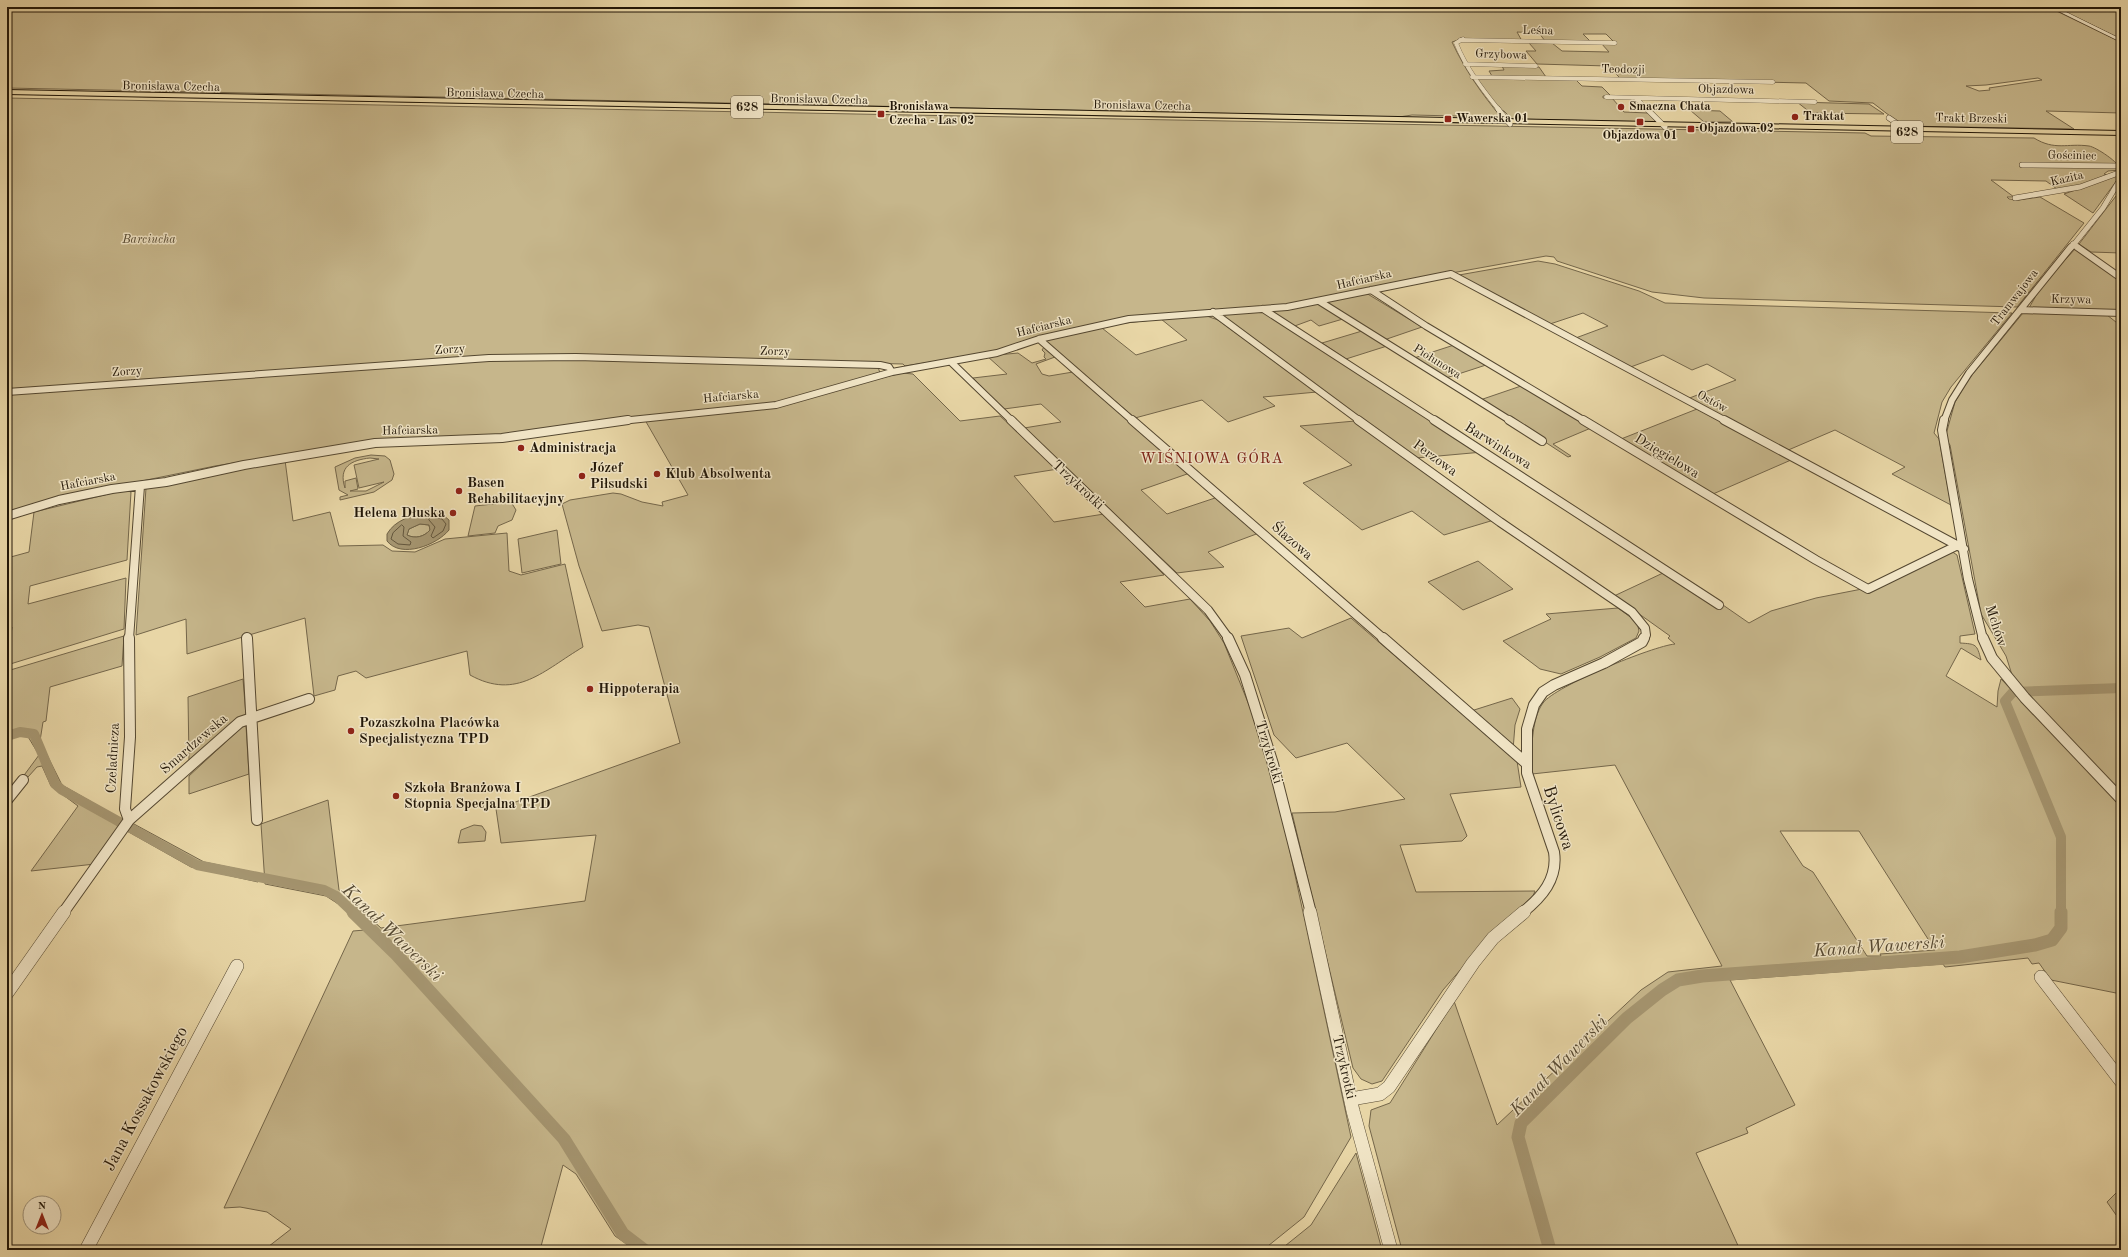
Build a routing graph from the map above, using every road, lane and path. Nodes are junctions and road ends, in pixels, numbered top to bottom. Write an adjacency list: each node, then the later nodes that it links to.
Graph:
1 (2052, 7): 4 (street)
2 (1470, 36): 3 (street)
3 (1460, 40): 5 (street, Leśna); 6 (street)
4 (2121, 40)
5 (1615, 43)
6 (1465, 64): 7 (street, Grzybowa); 8 (street)
7 (1536, 66)
8 (1472, 77): 9 (street, Teodozji); 15 (street)
9 (1773, 82)
10 (7, 94): 15 (main road, Bronisława Czecha / 628)
11 (1606, 97): 12 (street, Objazdowa)
12 (1636, 98): 13 (street, Objazdowa); 16 (street)
13 (1815, 102)
14 (1889, 118): 17 (street)
15 (1509, 123): 16 (main road, Trakt Brzeski / 628)
16 (1663, 126): 17 (main road, Trakt Brzeski / 628); 18 (main road, Trakt Brzeski / 628)
17 (1905, 130): 18 (main road, Trakt Brzeski / 628)
18 (2121, 134)
19 (2022, 165): 20 (street, Gościniec)
20 (2121, 166)
21 (2121, 172): 25 (street, Kazita)
22 (2121, 178): 23 (street, Tramwajowa)
23 (2114, 192): 24 (street); 26 (street, Tramwajowa)
24 (2121, 196)
25 (2015, 198)
26 (2073, 244): 28 (street); 32 (street, Tramwajowa)
27 (1451, 274): 29 (street, Hafciarska); 43 (street, Ostów)
28 (2121, 278)
29 (1371, 290): 30 (street, Hafciarska); 43 (street, Dzięgielowa)
30 (1319, 301): 31 (street, Hafciarska); 40 (street, Piołunowa)
31 (1263, 309): 33 (street, Hafciarska); 44 (street, Barwinkowa)
32 (2020, 310): 34 (street, Krzywa); 39 (street, Tramwajowa)
33 (1213, 312): 35 (street, Hafciarska); 45 (street, Perzowa)
34 (2121, 313)
35 (1039, 339): 36 (street, Hafciarska); 49 (street, Ślazowa)
36 (951, 362): 37 (street, Hafciarska); 59 (street, Trzykrotki)
37 (892, 372): 38 (street, Zorzy); 41 (street, Hafciarska)
38 (7, 392)
39 (1943, 439): 43 (street, Mchów)
40 (1542, 441)
41 (140, 486): 42 (street, Hafciarska); 54 (street, Czeladnicza)
42 (7, 516)
43 (1960, 548): 51 (street, Mchów)
44 (1719, 605)
45 (1643, 623): 49 (street, Bylicowa)
46 (247, 638): 48 (street)
47 (309, 699): 48 (street, Smardzewska)
48 (250, 718): 53 (street); 54 (street, Smardzewska)
49 (1526, 763): 59 (street, Bylicowa)
50 (23, 780): 52 (street)
51 (2121, 799)
52 (7, 800)
53 (257, 820)
54 (127, 824): 57 (street)
55 (237, 966): 60 (street, Jana Kossakowskiego)
56 (2041, 977): 58 (street)
57 (7, 993)
58 (2121, 1081)
59 (1350, 1099): 61 (street, Trzykrotki)
60 (86, 1250)
61 (1390, 1250)

